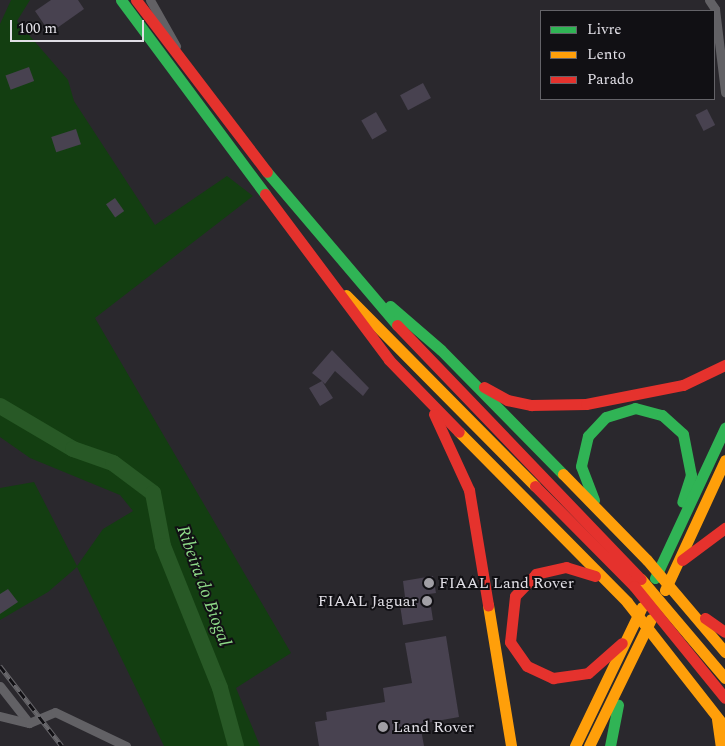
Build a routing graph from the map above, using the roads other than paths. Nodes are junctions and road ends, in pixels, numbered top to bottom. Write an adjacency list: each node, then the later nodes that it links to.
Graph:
1 (121, 0): 7 (main road)
2 (136, 0): 5 (main road)
3 (150, 0): 5 (street)
4 (709, 0): 6 (street)
5 (182, 63): 8 (main road)
6 (725, 92)
7 (324, 273): 11 (main road); 26 (main road)
8 (354, 276): 9 (main road); 24 (main road)
9 (441, 350): 10 (main road); 14 (main road)
10 (725, 365)
11 (414, 387): 19 (main road); 32 (main road)
12 (725, 428): 16 (main road)
13 (725, 460): 17 (main road)
14 (611, 523): 16 (main road); 18 (main road)
15 (725, 528): 17 (main road)
16 (666, 555): 21 (main road)
17 (676, 566): 23 (main road)
18 (678, 593): 20 (main road); 22 (main road)
19 (627, 602): 21 (main road); 27 (main road)
20 (725, 632)
21 (629, 636): 33 (main road)
22 (725, 652)
23 (628, 670): 34 (main road); 35 (main road)
24 (725, 678)
25 (0, 686): 29 (street)
26 (725, 698)
27 (708, 701): 30 (main road); 36 (main road)
28 (0, 716): 29 (street)
29 (29, 723): 31 (street)
30 (725, 727)
31 (126, 746)
32 (511, 746)
33 (575, 746)
34 (589, 746)
35 (610, 746)
36 (721, 746)

